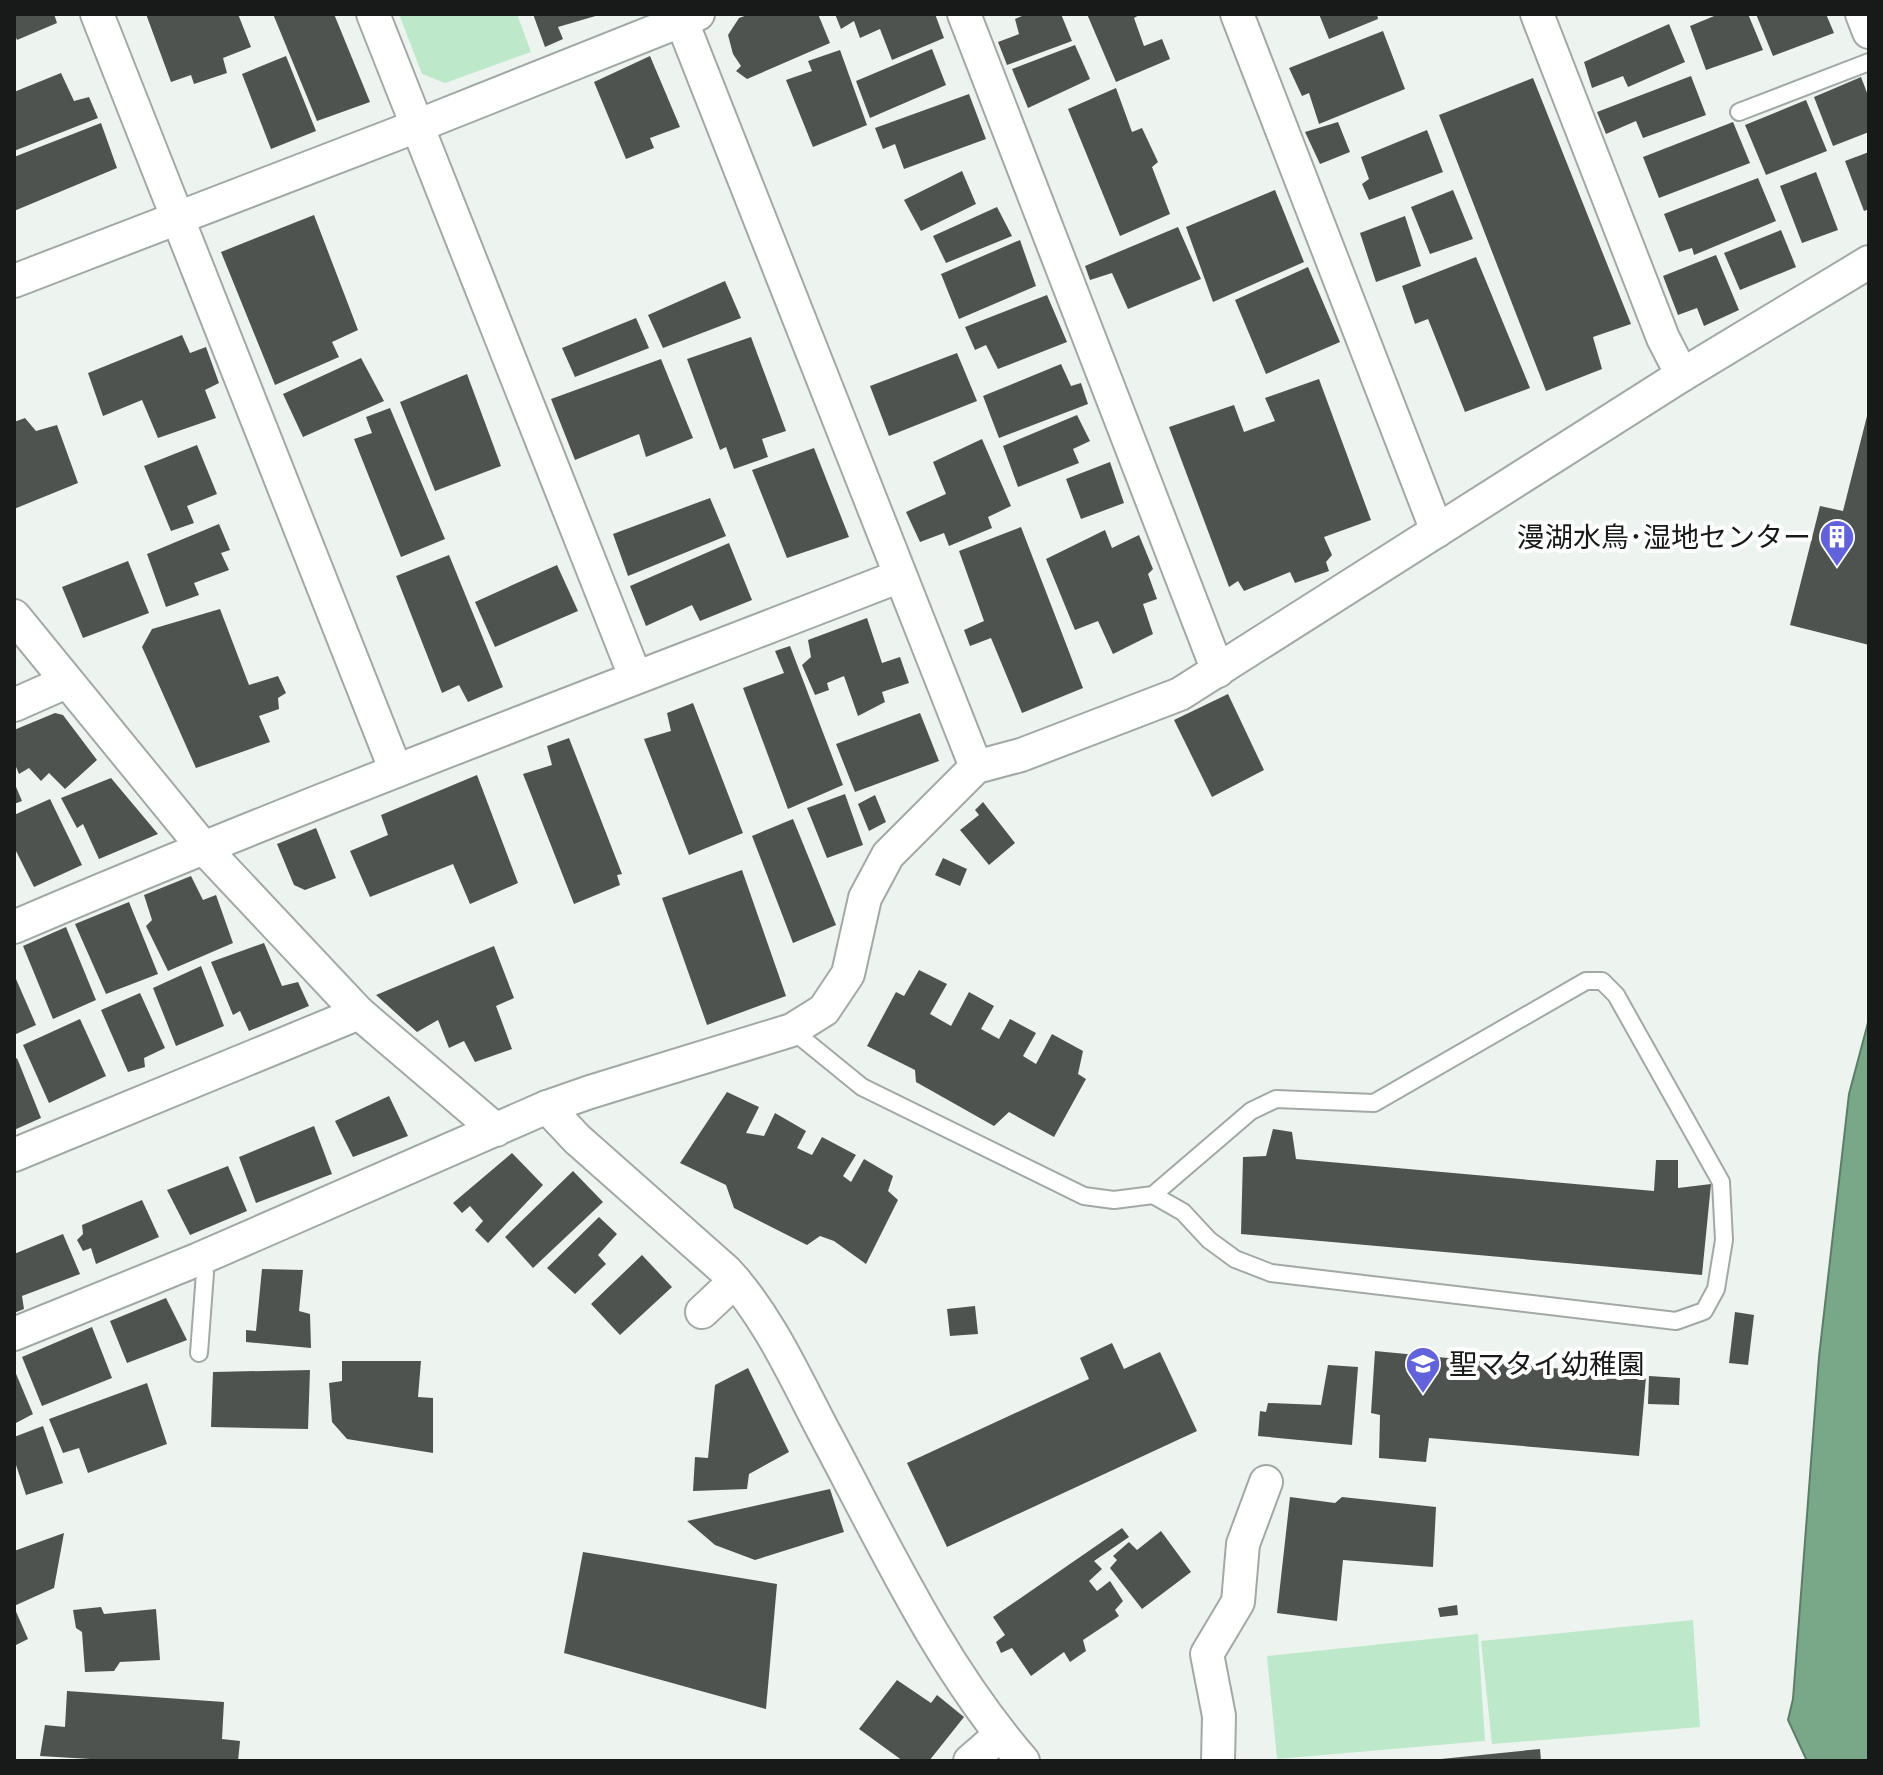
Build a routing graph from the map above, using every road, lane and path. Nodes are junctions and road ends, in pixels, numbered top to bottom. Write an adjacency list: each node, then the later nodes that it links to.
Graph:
1 (97, 14): 12 (street)
2 (373, 14): 11 (street)
3 (964, 14): 19 (street)
4 (1237, 14): 16 (street)
5 (1537, 14): 15 (street)
6 (1862, 14): 8 (street)
7 (687, 16): 11 (street); 17 (street)
8 (1869, 32)
9 (1869, 62): 10 (lane)
10 (1739, 112)
11 (417, 126): 12 (street); 20 (street)
12 (176, 218): 14 (street); 24 (street)
13 (1869, 262): 15 (street)
14 (14, 281)
15 (1682, 375): 16 (street)
16 (1437, 531): 19 (street)
17 (900, 576): 20 (street); 23 (street)
18 (14, 616): 21 (street)
19 (1218, 671): 23 (street)
20 (635, 676): 24 (street)
21 (66, 682): 22 (street); 25 (street)
22 (14, 705)
23 (976, 767): 28 (street)
24 (396, 771): 25 (street)
25 (202, 846): 26 (street); 27 (street)
26 (14, 927)
27 (359, 1013): 30 (street); 31 (street)
28 (792, 1030): 29 (street); 32 (lane)
29 (547, 1107): 30 (street); 34 (street)
30 (496, 1130): 33 (street)
31 (14, 1155)
32 (1153, 1195): 32 (lane)
33 (199, 1259): 36 (street); 37 (lane)
34 (735, 1281): 35 (street); 39 (street)
35 (702, 1312)
36 (14, 1334)
37 (199, 1353)
38 (1266, 1482): 42 (street)
39 (1000, 1735): 40 (street); 41 (street)
40 (970, 1761)
41 (1023, 1761)
42 (1218, 1761)

